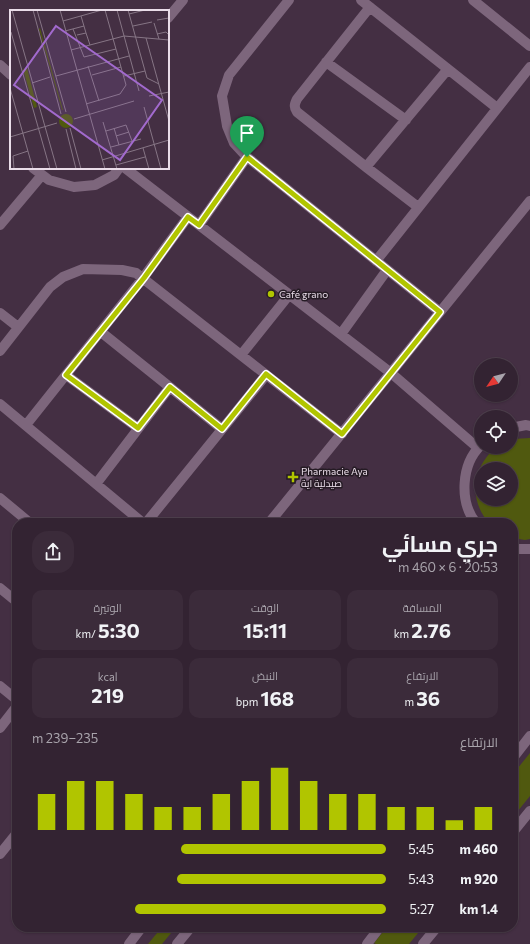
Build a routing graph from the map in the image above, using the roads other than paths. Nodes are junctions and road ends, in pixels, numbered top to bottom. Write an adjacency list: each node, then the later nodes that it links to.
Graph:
1 (183, 0): 6 (street)
2 (288, 0): 15 (street)
3 (361, 0): 5 (street)
4 (473, 0): 7 (street)
5 (370, 7): 8 (street); 11 (street)
6 (169, 17)
7 (530, 46)
8 (326, 62): 14 (street); 16 (street)
9 (0, 65): 12 (street)
10 (530, 67): 13 (street)
11 (448, 69): 13 (street); 14 (street)
12 (10, 74)
13 (497, 108): 22 (street)
14 (406, 120): 16 (street)
15 (247, 157): 24 (street); 26 (street)
16 (366, 167): 22 (street)
17 (34, 169): 20 (street)
18 (118, 169): 20 (street)
19 (125, 169): 23 (street)
20 (42, 175): 25 (street)
21 (530, 201): 30 (street)
22 (418, 207): 26 (street)
23 (188, 217): 24 (street); 28 (street)
24 (199, 225): 29 (street)
25 (0, 226)
26 (376, 261): 27 (street)
27 (387, 270): 30 (street); 34 (street)
28 (144, 278): 32 (street); 33 (street); 36 (street)
29 (289, 294): 34 (street); 36 (street)
30 (440, 312): 37 (street)
31 (0, 313): 32 (street)
32 (18, 327): 35 (street)
33 (101, 332): 39 (street); 40 (street)
34 (341, 334): 37 (street)
35 (0, 351)
36 (241, 355): 38 (street)
37 (391, 373): 47 (street); 48 (street)
38 (266, 374): 46 (street); 47 (street)
39 (66, 375): 42 (street); 45 (street)
40 (170, 387): 45 (street); 46 (street)
41 (0, 404): 42 (street)
42 (26, 425): 50 (street)
43 (530, 426): 44 (street)
44 (518, 427)
45 (138, 428): 50 (street)
46 (222, 429): 54 (street)
47 (342, 434): 55 (street)
48 (474, 442)
49 (475, 454): 56 (street)
50 (96, 484): 53 (street)
51 (0, 498): 52 (street)
52 (24, 518)
53 (139, 518)
54 (149, 518)
55 (273, 518)
56 (472, 518)
57 (518, 549): 58 (street)
58 (530, 549)
59 (0, 588): 60 (street)
60 (12, 598)
61 (0, 686): 62 (street)
62 (12, 696)
63 (12, 712): 64 (street)
64 (0, 728)
65 (530, 736): 66 (street)
66 (518, 752)
67 (530, 811): 68 (street)
68 (518, 826)
69 (12, 839): 70 (street)
70 (0, 854)
71 (138, 932): 75 (street)
72 (187, 932): 76 (street)
73 (376, 932): 77 (street)
74 (433, 932): 78 (street)
75 (129, 944)
76 (177, 944)
77 (367, 944)
78 (424, 944)

